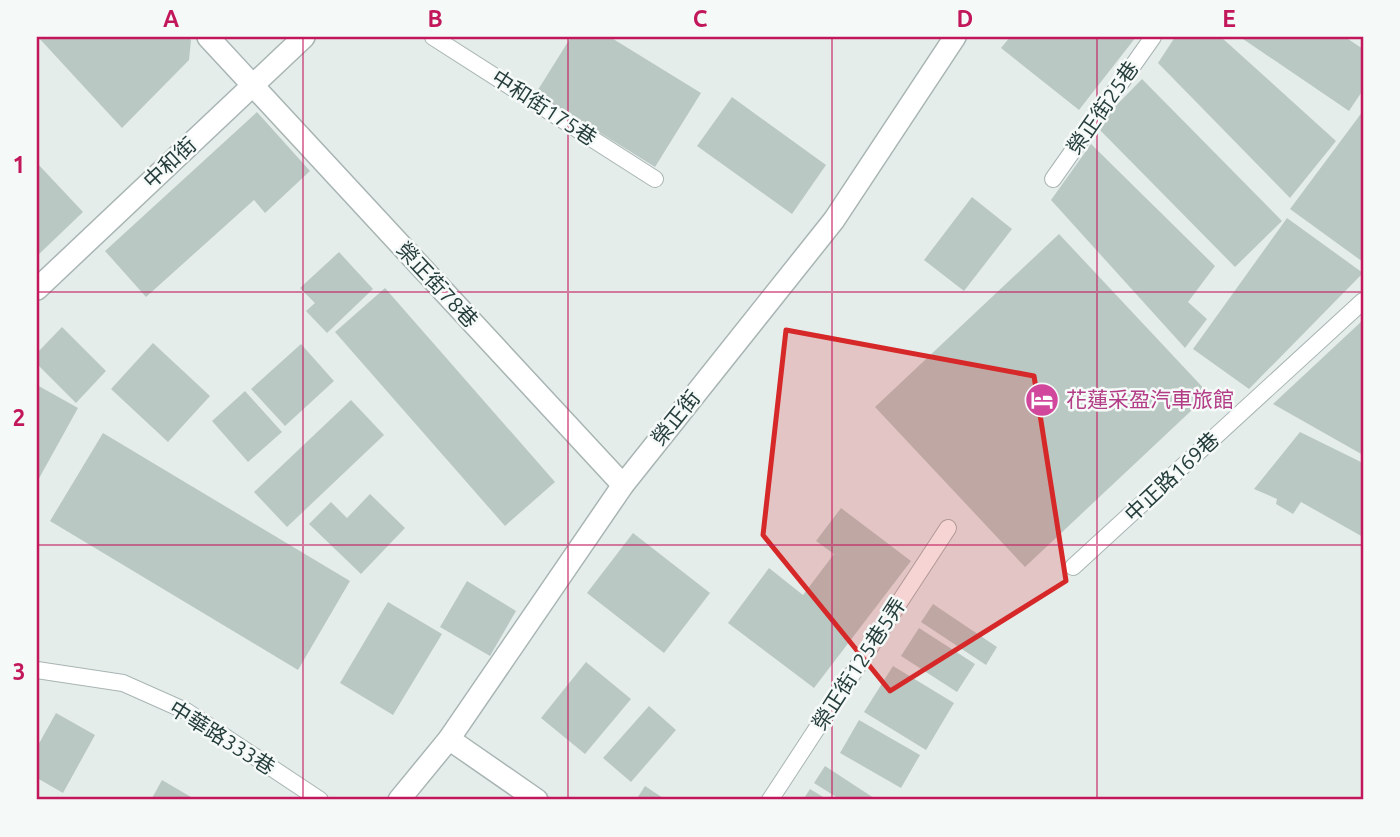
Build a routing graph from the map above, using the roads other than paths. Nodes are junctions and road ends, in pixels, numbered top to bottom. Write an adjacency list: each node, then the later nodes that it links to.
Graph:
1 (208, 37): 6 (street, 榮正街78巷)
2 (304, 37): 6 (street, 中和街)
3 (433, 37): 7 (lane, 中和街175巷)
4 (1153, 37): 8 (lane, 榮正街25巷)
5 (951, 38): 11 (street, 榮正街)
6 (252, 86): 9 (street, 中和街); 11 (street, 榮正街78巷)
7 (655, 179)
8 (1053, 179)
9 (37, 289)
10 (1363, 301): 13 (lane, 中正路169巷)
11 (622, 485): 15 (street, 榮正街)
12 (948, 528): 19 (lane, 榮正街125巷5弄)
13 (1073, 568)
14 (37, 670): 16 (lane, 中華路333巷)
15 (449, 739): 17 (street, 榮正街); 18 (street)
16 (320, 800)
17 (399, 800)
18 (537, 800)
19 (770, 800)

